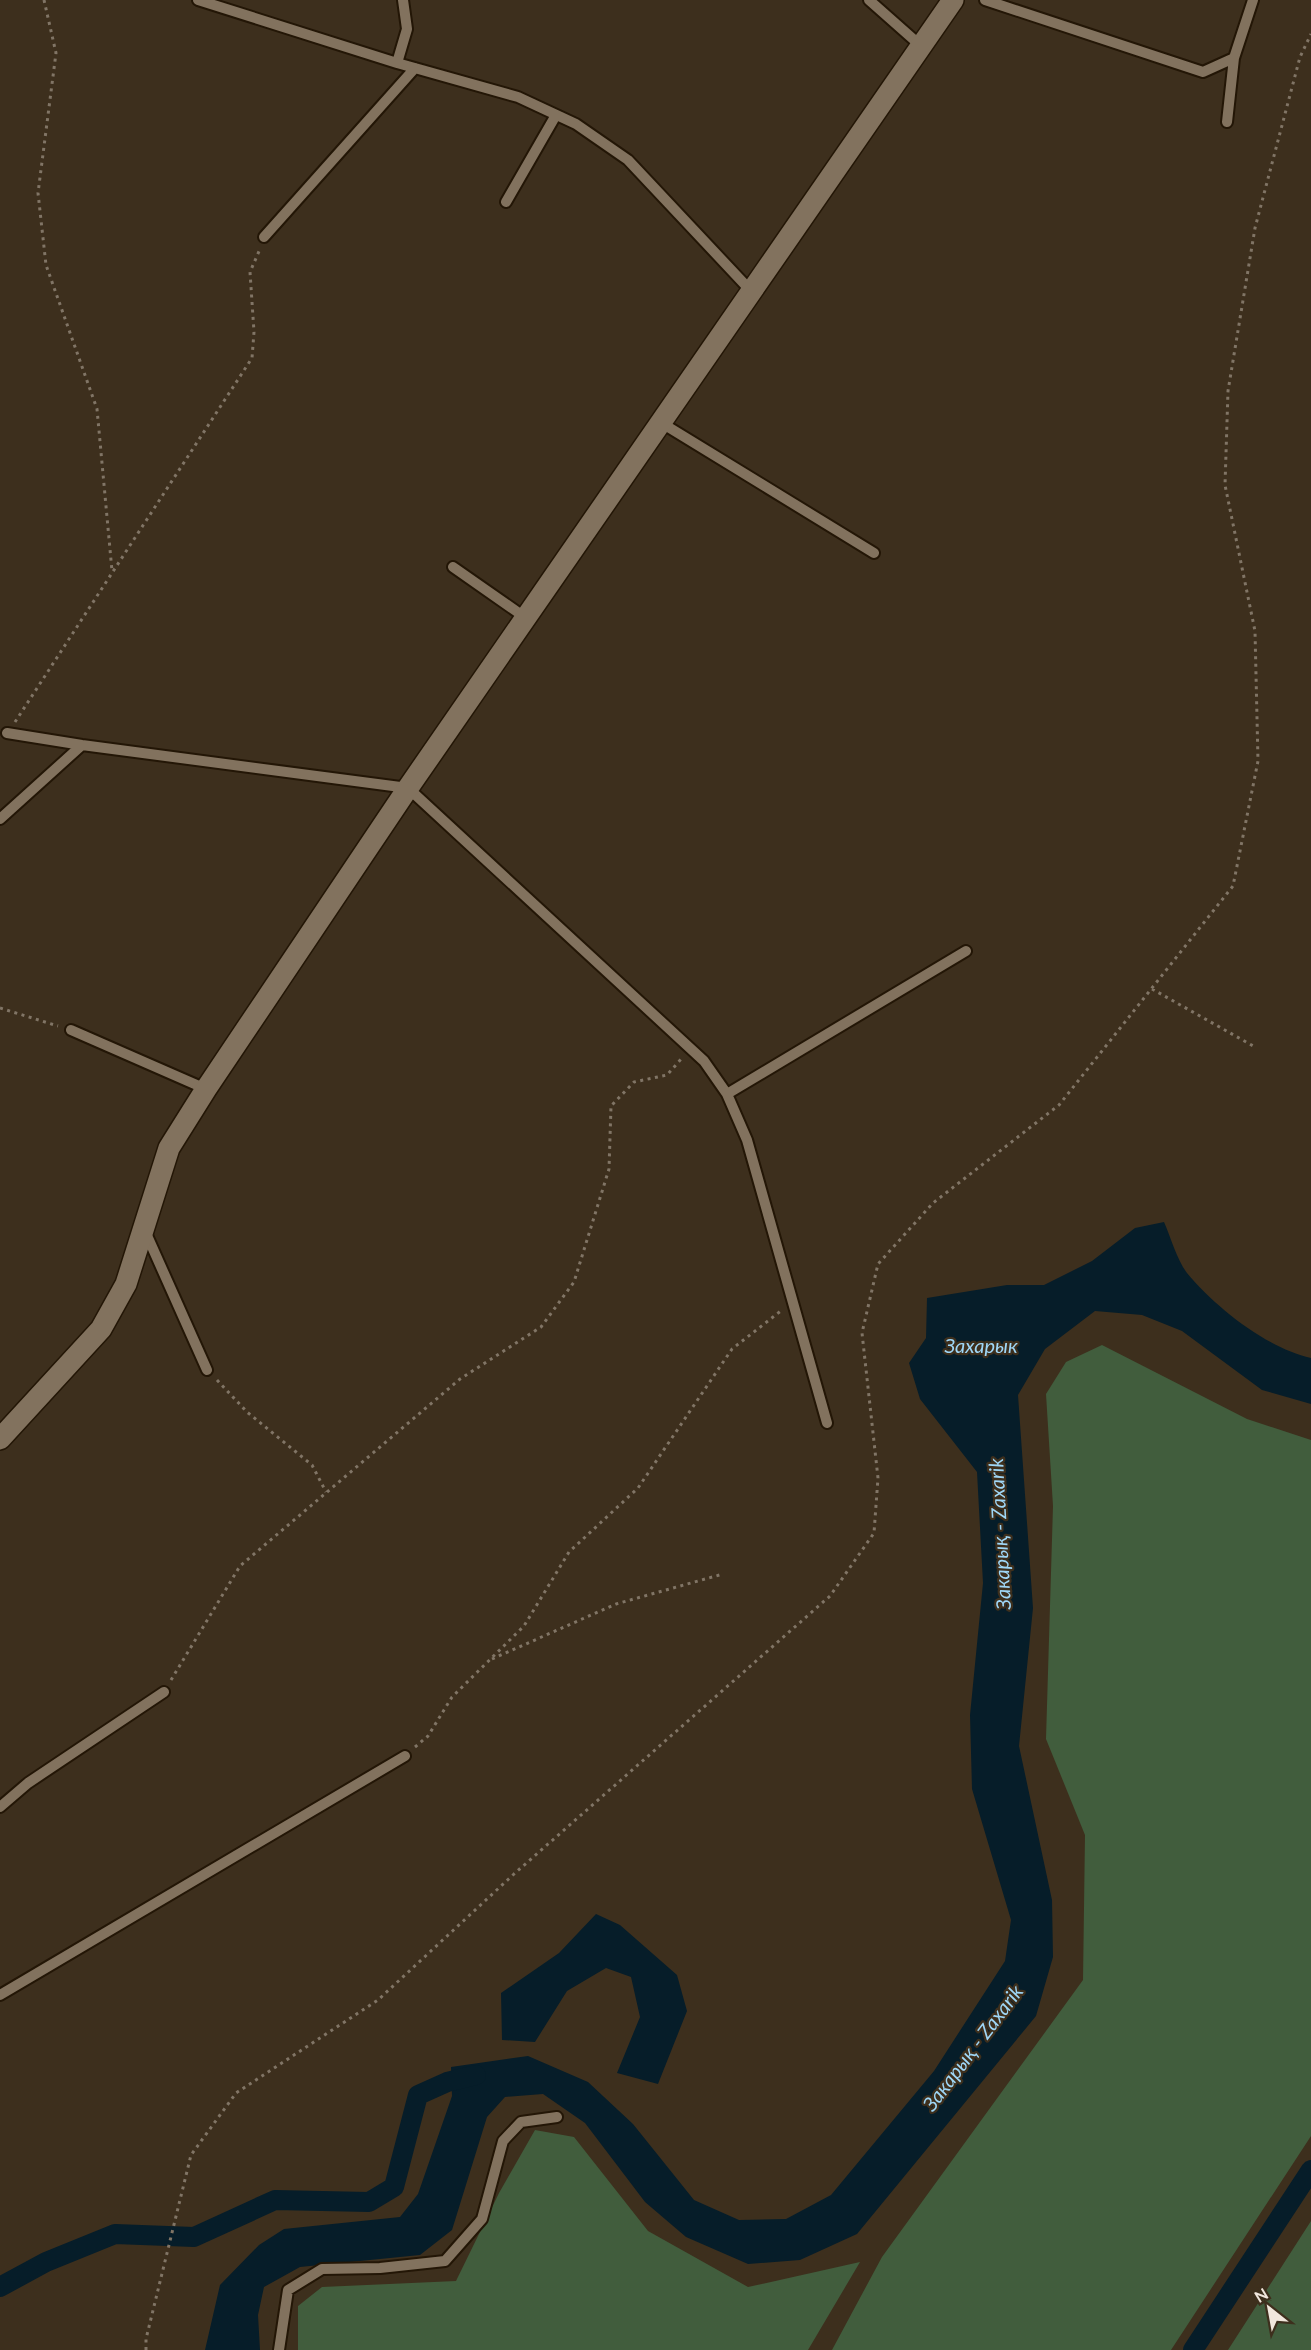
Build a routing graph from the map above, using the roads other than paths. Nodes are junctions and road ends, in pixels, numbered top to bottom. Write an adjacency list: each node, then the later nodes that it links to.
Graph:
1 (198, 0): 9 (lane)
2 (403, 0): 9 (lane)
3 (869, 0): 7 (lane)
4 (953, 0): 7 (street)
5 (985, 0): 8 (lane)
6 (1253, 0): 8 (lane)
7 (921, 46): 15 (street)
8 (1234, 58): 12 (lane)
9 (397, 63): 10 (lane)
10 (415, 68): 11 (lane); 14 (lane)
11 (556, 115): 13 (lane); 15 (lane)
12 (1227, 122)
13 (506, 202)
14 (264, 237)
15 (751, 291): 16 (street)
16 (660, 422): 17 (lane); 19 (street)
17 (874, 553)
18 (453, 567): 19 (lane)
19 (526, 618): 22 (street)
20 (7, 733): 21 (lane)
21 (82, 745): 22 (lane); 23 (lane)
22 (408, 788): 26 (street); 27 (lane)
23 (0, 819)
24 (966, 951): 27 (lane)
25 (71, 1030): 26 (lane)
26 (206, 1089): 28 (street)
27 (727, 1094): 30 (lane)
28 (144, 1228): 29 (lane); 31 (street)
29 (207, 1370)
30 (827, 1423)
31 (0, 1439)
32 (164, 1692): 34 (lane)
33 (405, 1756): 35 (lane)
34 (0, 1807)
35 (0, 1995)
36 (557, 2117): 37 (lane)
37 (279, 2350)

